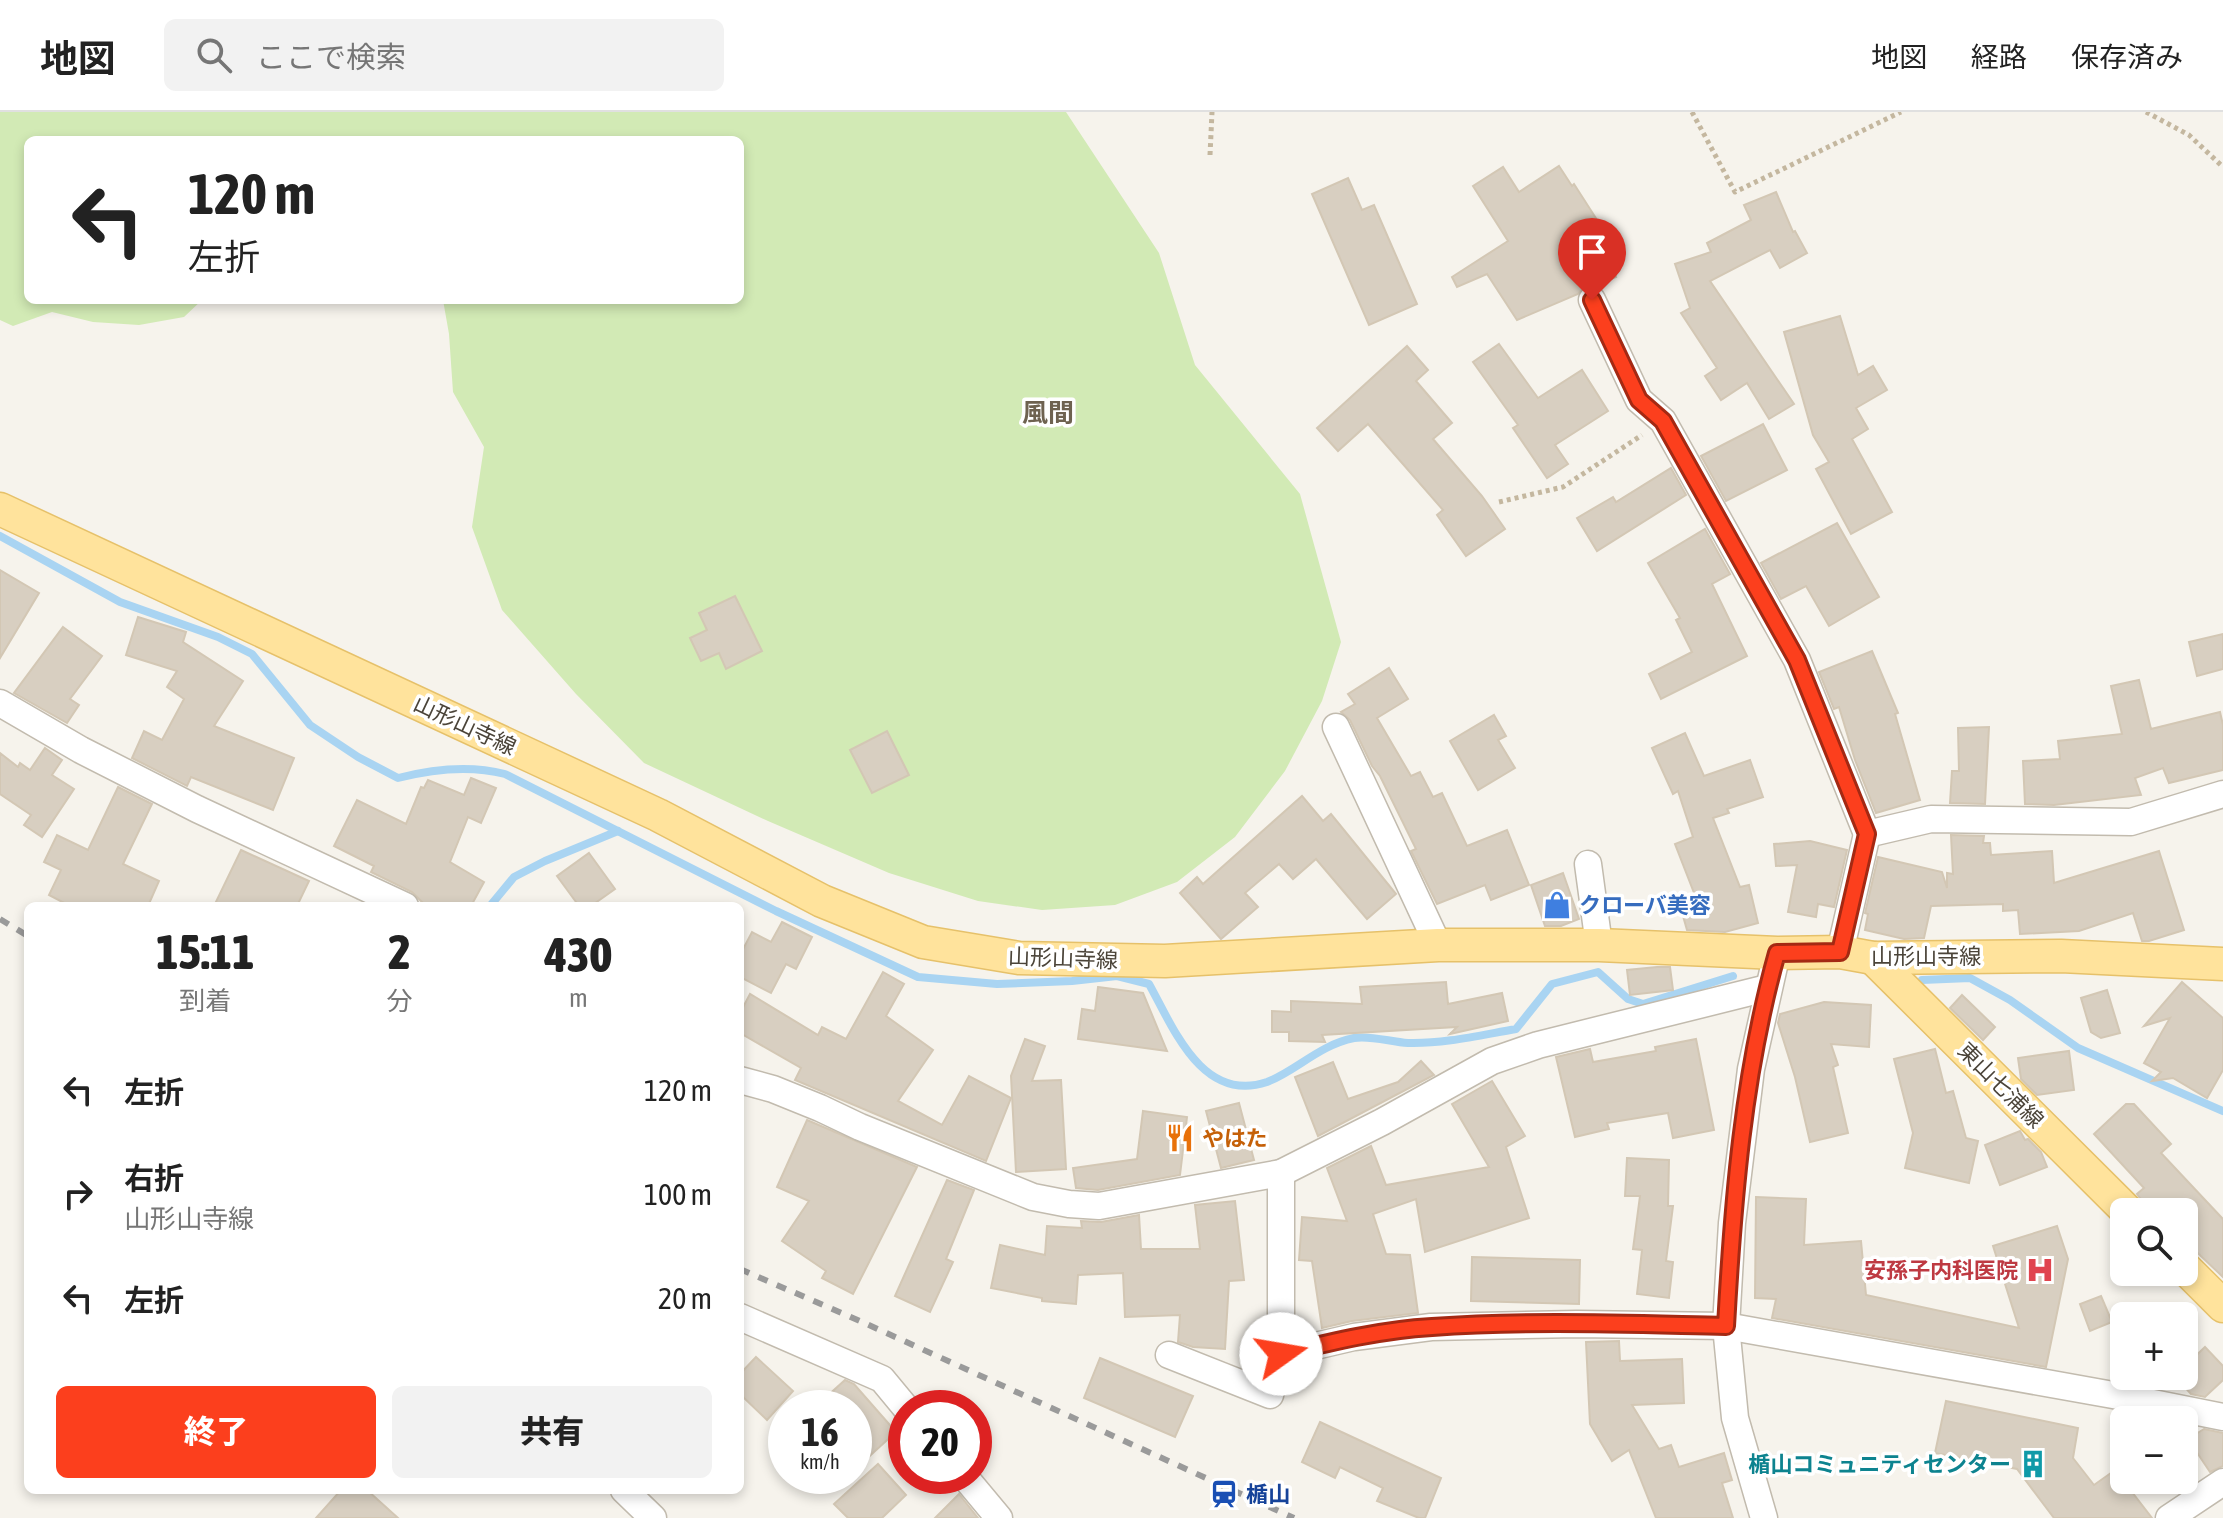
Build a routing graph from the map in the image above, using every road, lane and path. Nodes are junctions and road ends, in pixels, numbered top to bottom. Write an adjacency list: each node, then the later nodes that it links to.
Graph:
1 (1212, 112): 5 (path)
2 (1692, 112): 3 (path)
3 (1901, 112)
4 (2146, 112): 6 (path)
5 (1210, 155)
6 (2223, 167)
7 (1592, 300): 8 (street)
8 (1663, 421): 9 (path); 14 (street)
9 (1499, 502)
10 (0, 509): 17 (main road, 山形山寺線)
11 (0, 703): 16 (street)
12 (1336, 727): 17 (street)
13 (2223, 794): 14 (street)
14 (1867, 834): 19 (street)
15 (1588, 864): 18 (street)
16 (396, 902)
17 (1438, 945): 18 (main road, 山形山寺線)
18 (1599, 945): 20 (main road, 山形山寺線)
19 (1840, 952): 20 (main road, 山形山寺線); 21 (main road, 山形山寺線)
20 (1777, 953): 23 (street)
21 (1873, 958): 22 (main road, 山形山寺線); 26 (main road, 東山七浦線)
22 (2223, 964)
23 (1767, 988): 25 (street); 30 (street)
24 (744, 1081): 25 (street)
25 (1281, 1173): 31 (street)
26 (2114, 1198)
27 (2198, 1281): 28 (main road)
28 (2223, 1306)
29 (744, 1319): 33 (street)
30 (1726, 1326): 31 (street); 34 (street); 40 (street)
31 (1281, 1354): 32 (street)
32 (1169, 1355)
33 (891, 1390)
34 (2223, 1417)
35 (2223, 1482): 41 (street)
36 (628, 1494): 38 (street)
37 (979, 1494): 39 (street)
38 (653, 1518)
39 (999, 1518)
40 (1764, 1518)
41 (2169, 1518)

